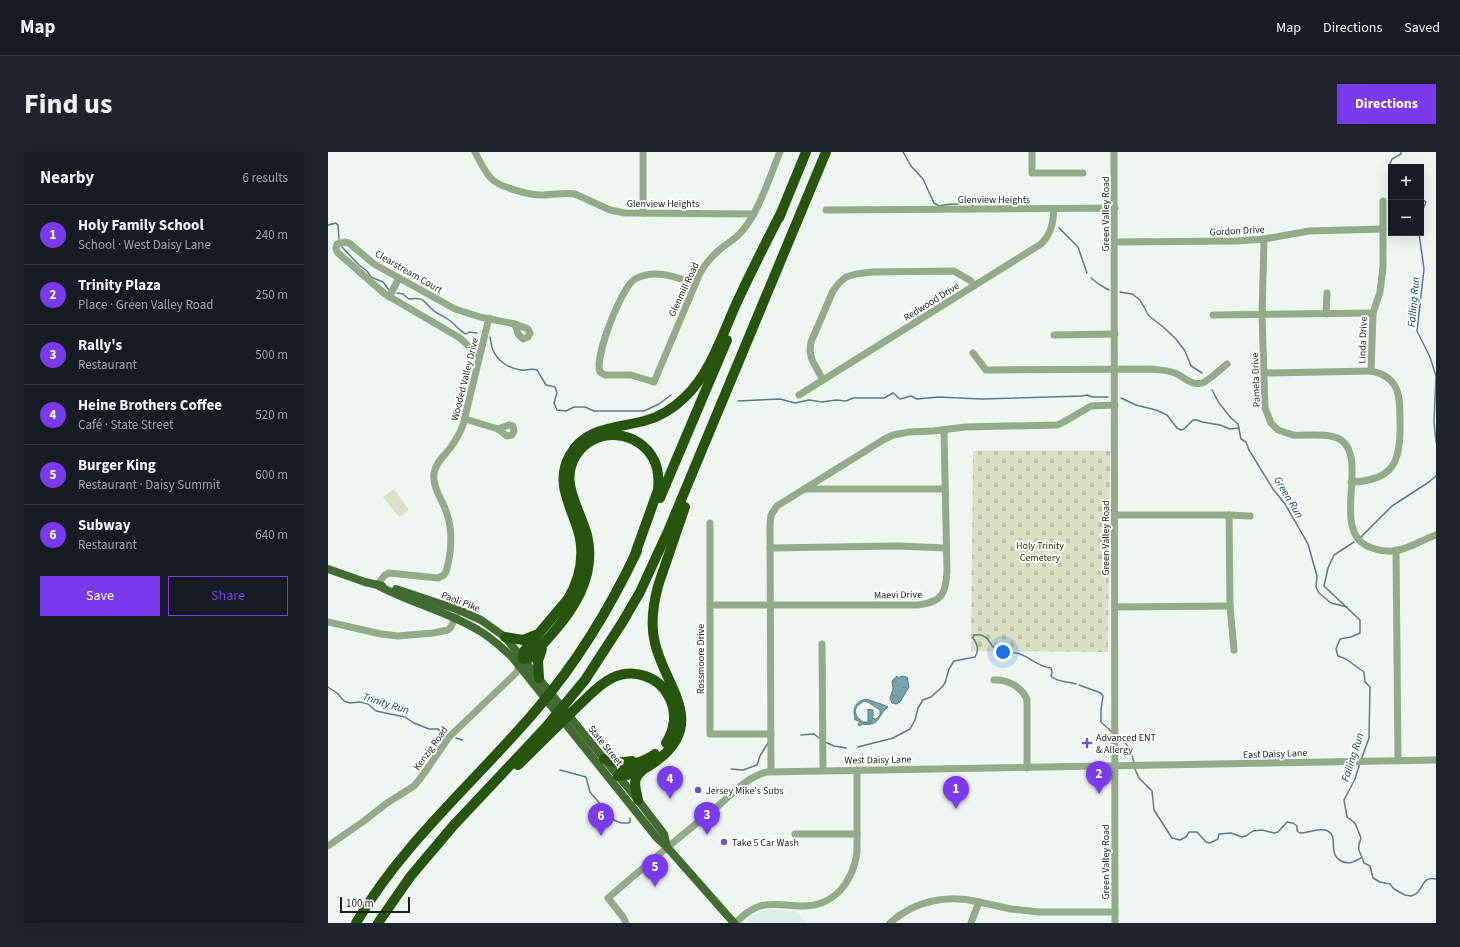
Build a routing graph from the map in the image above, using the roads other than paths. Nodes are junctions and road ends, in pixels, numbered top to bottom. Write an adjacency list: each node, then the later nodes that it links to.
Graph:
1 (475, 152): 13 (street, Glenview Heights)
2 (643, 152): 13 (street)
3 (780, 152): 15 (street, Glenmill Road)
4 (806, 152): 14 (highway)
5 (826, 152): 41 (highway)
6 (1032, 152): 8 (street)
7 (1114, 152): 10 (street, Green Valley Road)
8 (1083, 173)
9 (1383, 201): 16 (street, Linda Drive)
10 (1115, 208): 11 (street, Glenview Heights); 18 (street, Green Valley Road)
11 (1054, 209): 12 (street, Glenview Heights); 21 (street, Redwood Drive)
12 (826, 210)
13 (643, 213): 15 (street, Glenview Heights)
14 (781, 213): 56 (highway); 66 (highway)
15 (754, 214): 20 (street, Glenmill Road)
16 (1383, 229): 17 (street, Gordon Drive); 24 (street, Linda Drive)
17 (1264, 239): 18 (street, Gordon Drive); 27 (street, Pamela Drive)
18 (1115, 242): 30 (street, Green Valley Road)
19 (399, 278): 23 (street); 23 (street, Clearstream Court); 28 (street, Clearstream Court)
20 (695, 285): 20 (street, Glenmill Road)
21 (974, 286): 38 (street, Redwood Drive); 38 (street)
22 (1327, 293): 25 (street)
23 (390, 297): 33 (street, Clearstream Court)
24 (1372, 313): 25 (street); 36 (street, Linda Drive)
25 (1326, 314): 27 (street)
26 (1213, 315): 27 (street)
27 (1262, 315): 37 (street, Pamela Drive)
28 (489, 318): 29 (street, Clearstream Court); 33 (street, Wooded Valley Drive)
29 (515, 324)
30 (1115, 334): 31 (street); 35 (street, Green Valley Road)
31 (1054, 335)
32 (973, 353): 35 (street)
33 (480, 356): 42 (street, Wooded Valley Drive)
34 (1227, 364): 35 (street)
35 (1114, 369): 40 (street, Green Valley Road)
36 (1371, 371): 37 (street); 45 (street, Linda Drive)
37 (1264, 374): 45 (street, Pamela Drive)
38 (823, 380): 39 (street, Redwood Drive)
39 (799, 395)
40 (1114, 404): 44 (street); 48 (street, Green Valley Road)
41 (719, 408): 74 (highway); 80 (highway)
42 (464, 419): 43 (street); 58 (street, Wooded Valley Drive)
43 (498, 429)
44 (944, 430): 46 (street); 47 (street, Maevi Drive)
45 (1351, 482): 55 (street, Pamela Drive)
46 (804, 488): 47 (street); 53 (street)
47 (944, 488): 54 (street, Maevi Drive)
48 (1115, 515): 49 (street); 61 (street, Green Valley Road)
49 (1229, 515): 50 (street); 62 (street)
50 (1250, 516)
51 (710, 523): 59 (street, Rossmoore Drive)
52 (1436, 535): 55 (street, Pamela Drive)
53 (770, 548): 54 (street); 60 (street)
54 (946, 548): 60 (street, Maevi Drive)
55 (1396, 550): 79 (street)
56 (634, 557): 68 (highway); 94 (highway)
57 (328, 569): 58 (main road, Paoli Pike)
58 (377, 585): 63 (main road, Paoli Pike); 64 (main road, Paoli Pike)
59 (710, 605): 60 (street, Maevi Drive); 75 (street, Rossmoore Drive)
60 (770, 606): 75 (street)
61 (1116, 606): 62 (street); 81 (street, Green Valley Road)
62 (1230, 606): 70 (street)
63 (459, 610): 64 (street); 67 (main road, Paoli Pike)
64 (455, 618): 65 (street); 71 (main road, Paoli Pike)
65 (328, 622)
66 (544, 626): 67 (highway); 71 (highway)
67 (505, 637): 71 (main road, Paoli Pike)
68 (545, 641): 71 (highway); 72 (highway)
69 (822, 644): 83 (street)
70 (1234, 650)
71 (521, 663): 72 (main road, State Street); 86 (main road, State Street); 90 (street, Kenzig Road)
72 (539, 678): 77 (main road, State Street)
73 (994, 680): 82 (street)
74 (548, 730): 76 (highway); 95 (highway)
75 (771, 734): 85 (street)
76 (655, 754): 77 (highway); 86 (highway)
77 (604, 759): 86 (main road, State Street)
78 (1436, 760): 79 (street, East Daisy Lane)
79 (1398, 761): 81 (street, East Daisy Lane)
80 (651, 765): 86 (highway); 87 (highway)
81 (1119, 765): 82 (street, West Daisy Lane); 93 (street, Green Valley Road)
82 (1027, 768): 84 (street, West Daisy Lane)
83 (823, 770): 84 (street, West Daisy Lane); 85 (street, West Daisy Lane)
84 (857, 770): 89 (street)
85 (771, 771): 91 (street, West Daisy Lane)
86 (615, 779): 87 (main road, State Street); 91 (main road, State Street)
87 (638, 800): 91 (main road, State Street)
88 (795, 834): 89 (street)
89 (857, 834): 97 (street)
90 (328, 846)
91 (668, 847): 96 (street, West Daisy Lane); 97 (main road, State Street)
92 (979, 902): 93 (street); 98 (street); 99 (street)
93 (1115, 912): 100 (street, Green Valley Road)
94 (356, 923)
95 (378, 923)
96 (626, 923)
97 (734, 923)
98 (890, 923)
99 (971, 923)
100 (1115, 923)

